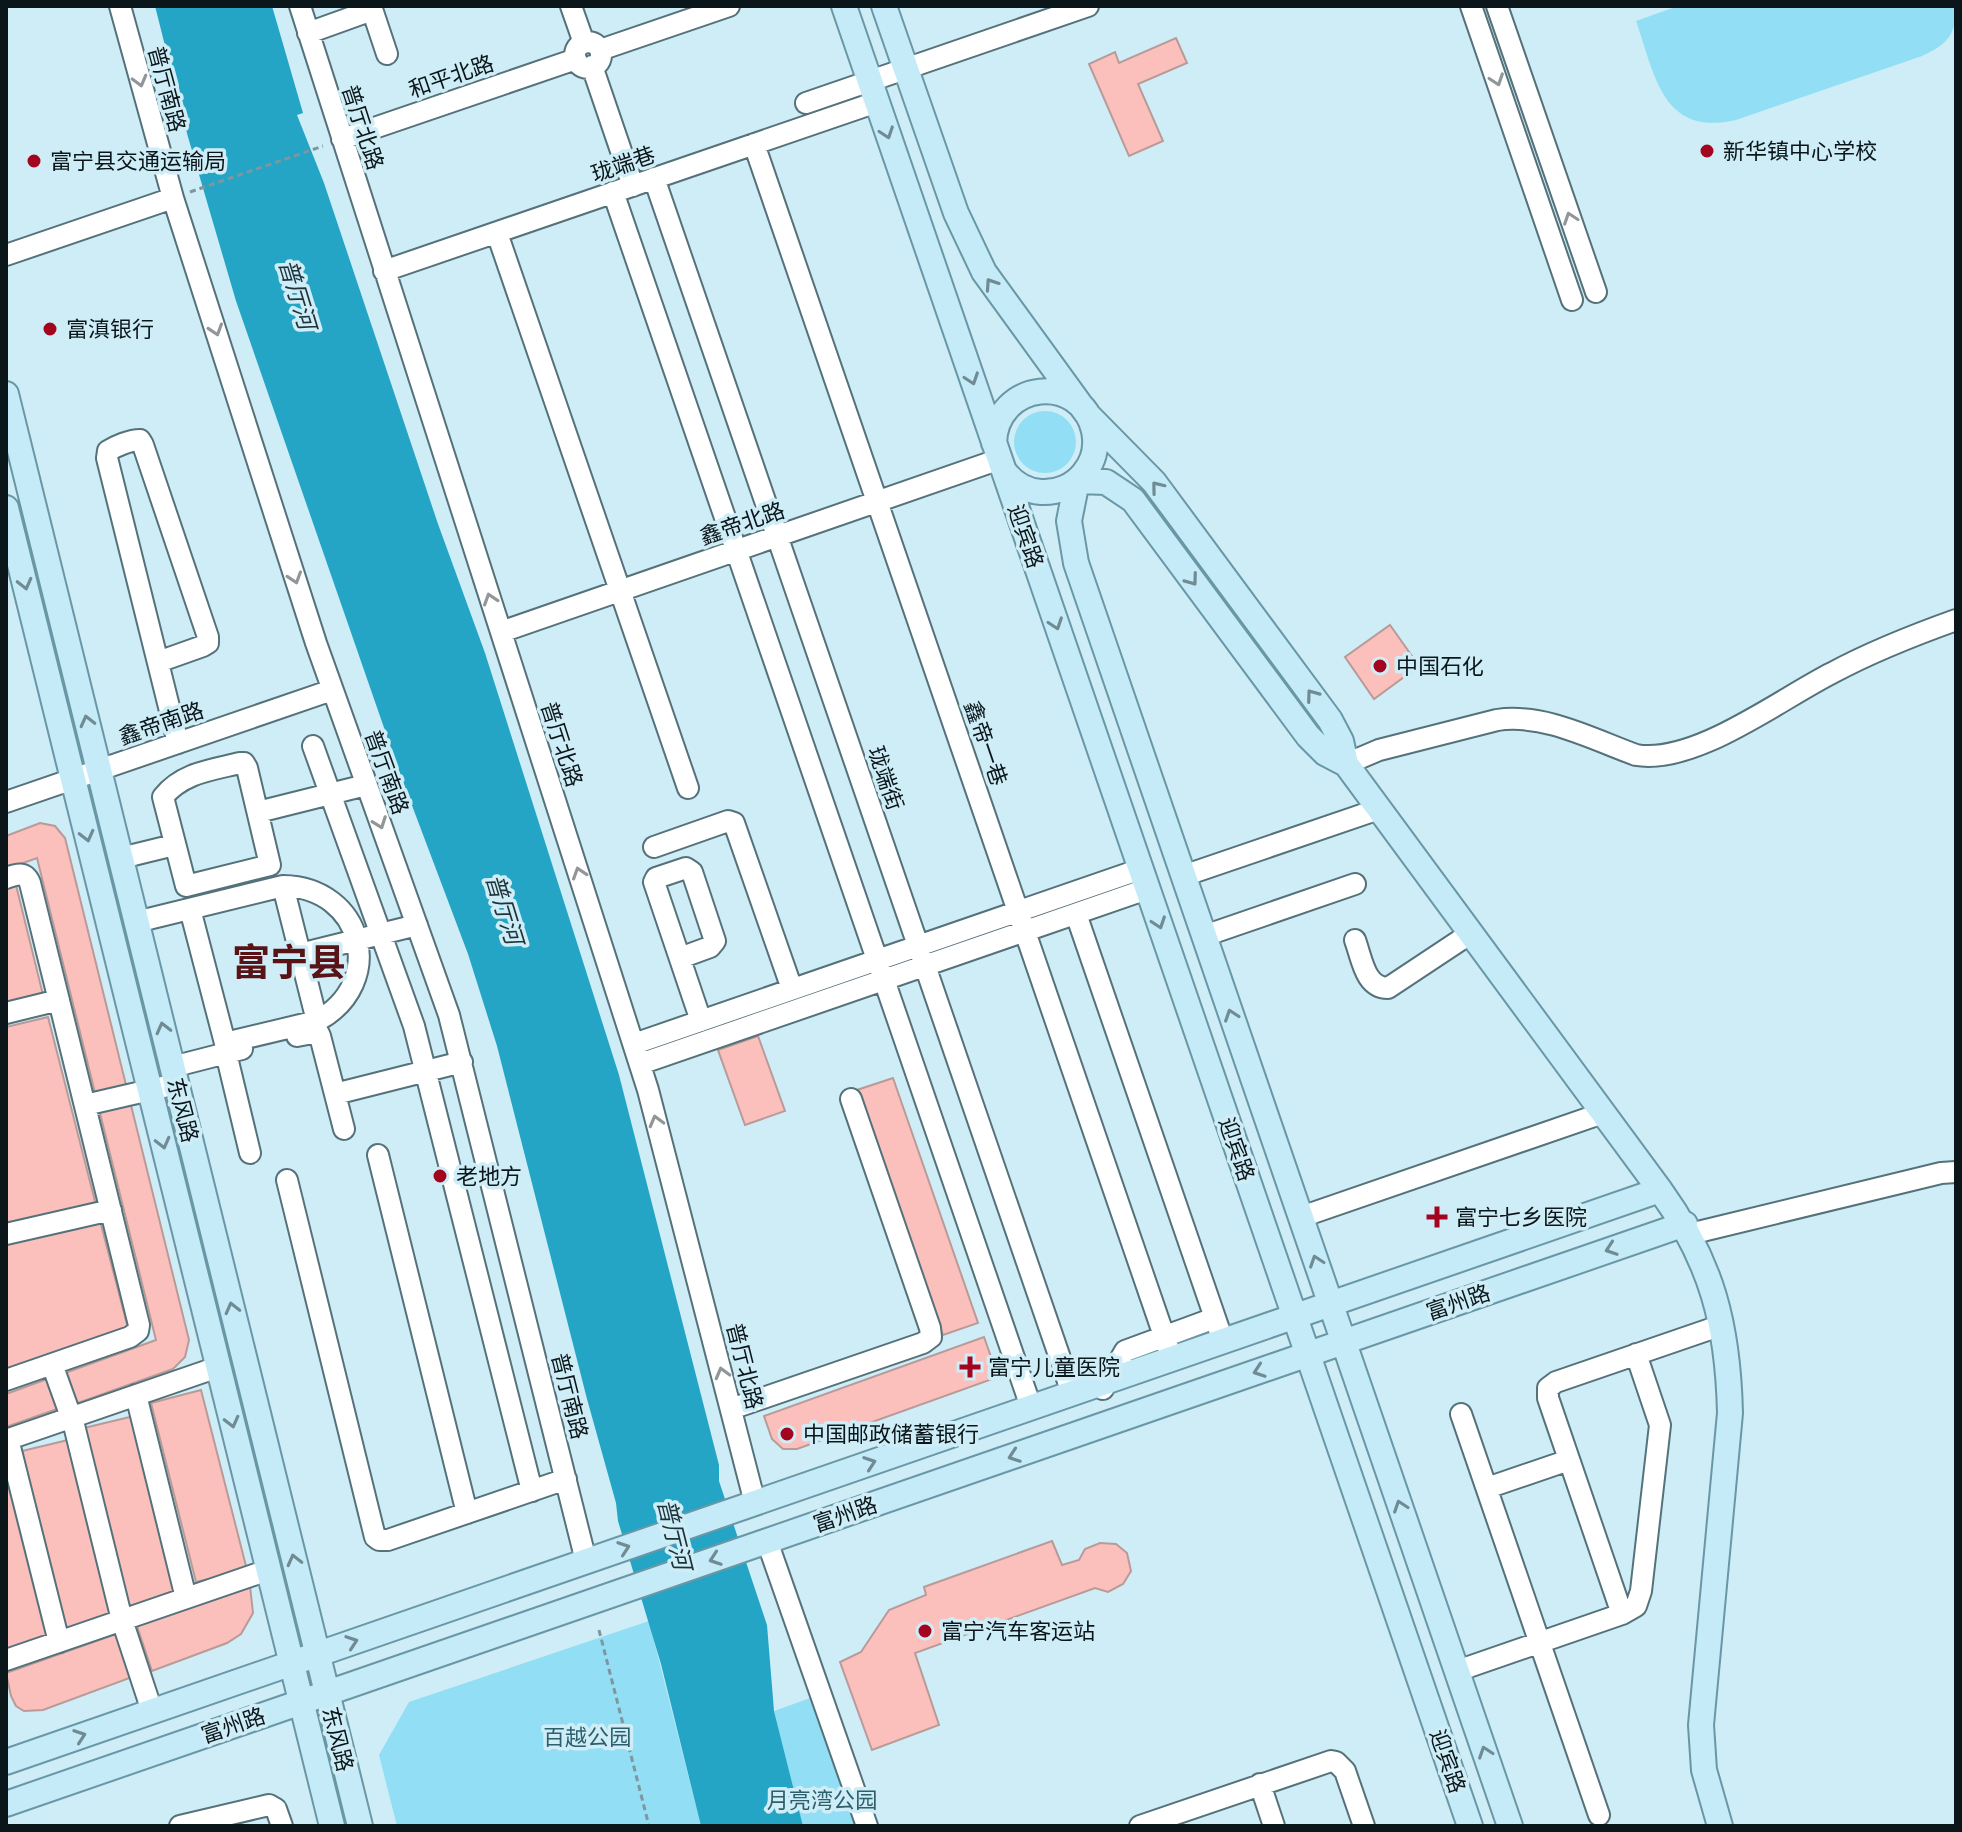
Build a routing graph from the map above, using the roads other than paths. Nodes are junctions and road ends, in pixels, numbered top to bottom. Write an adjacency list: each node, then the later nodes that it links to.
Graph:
1 (120, 6): 21 (street, 普厅南路, one-way to 21)
2 (300, 6): 11 (street, 普厅北路)
3 (571, 6): 13 (street)
4 (729, 6): 13 (street, 和平北路)
5 (844, 6): 14 (main road, 迎宾路)
6 (884, 6): 28 (main road, 迎宾路, one-way to 6)
7 (1088, 6): 15 (street)
8 (1471, 6): 26 (street, one-way to 26)
9 (1497, 6): 25 (street, one-way to 9)
10 (372, 8): 11 (street); 12 (street)
11 (308, 33): 16 (street, 普厅北路)
12 (387, 54)
13 (588, 55): 16 (street, 和平北路); 19 (street)
14 (877, 102): 17 (street, 珑端巷); 29 (main road, 迎宾路, one-way to 29)
15 (806, 103)
16 (342, 139): 24 (street, 普厅北路)
17 (754, 144): 18 (street, 珑端巷); 31 (street, 鑫帝一巷)
18 (654, 178): 19 (street, 珑端巷); 33 (street, 珑端街)
19 (633, 186): 20 (street, 珑端巷)
20 (613, 192): 22 (street, 珑端巷); 34 (street)
21 (173, 198): 23 (street); 39 (street, 普厅南路, one-way to 39)
22 (497, 233): 24 (street, 珑端巷); 35 (street)
23 (6, 255)
24 (384, 271): 37 (street, 普厅北路, one-way to 24)
25 (1596, 292)
26 (1572, 300)
27 (6, 394): 43 (main road, 东风路, one-way to 27)
28 (1087, 414): 29 (main road); 30 (main road, 迎宾路); 42 (main road, one-way to 28)
29 (999, 458): 30 (main road, 迎宾路); 31 (street, 鑫帝北路); 56 (main road, 迎宾路, one-way to 56)
30 (1077, 481): 42 (main road, one-way to 42); 54 (main road, 迎宾路)
31 (877, 502): 33 (street, 鑫帝北路); 61 (street, 鑫帝一巷)
32 (6, 508): 44 (main road, 东风路, one-way to 44)
33 (777, 536): 34 (street, 鑫帝北路); 70 (street, 珑端街)
34 (736, 551): 35 (street, 鑫帝北路); 72 (street)
35 (620, 590): 37 (street, 鑫帝北路); 46 (street)
36 (1956, 620): 42 (street)
37 (501, 632): 79 (street, 普厅北路, one-way to 37)
38 (158, 662): 38 (street); 40 (street)
39 (332, 690): 40 (street, 鑫帝南路); 45 (street, 普厅南路)
40 (178, 743): 43 (street, 鑫帝南路)
41 (313, 746): 47 (street)
42 (1346, 764): 49 (main road)
43 (99, 770): 44 (street, 鑫帝南路); 53 (main road, 东风路)
44 (73, 779): 48 (street, 鑫帝南路); 83 (main road, 东风路, one-way to 83)
45 (366, 785): 47 (street); 63 (street, 普厅南路, one-way to 63)
46 (688, 788)
47 (330, 794): 50 (street); 65 (street)
48 (6, 802)
49 (1379, 809): 54 (street); 64 (main road)
50 (258, 812): 51 (street); 51 (street)
51 (174, 845): 53 (street)
52 (654, 847): 73 (street)
53 (121, 858): 62 (main road, 东风路)
54 (1183, 876): 66 (main road, 迎宾路)
55 (6, 878): 74 (street)
56 (1144, 879): 60 (street); 61 (street); 99 (main road, 迎宾路, one-way to 99)
57 (1355, 884): 66 (street)
58 (283, 886): 59 (street); 67 (street); 69 (street)
59 (190, 909): 62 (street); 76 (street)
60 (1076, 914): 61 (street); 101 (street)
61 (1022, 921): 70 (street); 105 (street, 鑫帝一巷)
62 (136, 922): 82 (main road, 东风路, one-way to 62)
63 (417, 925): 65 (street); 80 (street, 普厅南路)
64 (1471, 933): 68 (street); 87 (main road)
65 (381, 934): 67 (street); 81 (street)
66 (1204, 936): 95 (main road, 迎宾路, one-way to 66)
67 (357, 939): 69 (street); 76 (street)
68 (1355, 940)
69 (300, 954): 76 (street)
70 (921, 956): 72 (street); 110 (street, 珑端街)
71 (680, 958): 77 (street)
72 (880, 970): 73 (street); 79 (street); 112 (street)
73 (792, 989): 77 (street)
74 (59, 1000): 75 (street); 86 (street)
75 (6, 1013)
76 (317, 1021)
77 (701, 1021): 79 (street)
78 (226, 1053): 82 (street); 84 (street); 89 (street)
79 (637, 1054): 113 (street, 普厅北路, one-way to 79)
80 (462, 1062): 81 (street); 118 (street, 普厅南路)
81 (427, 1071): 84 (street); 120 (street)
82 (174, 1075): 83 (street); 131 (main road, 东风路, one-way to 82)
83 (150, 1090): 86 (street); 107 (main road, 东风路, one-way to 107)
84 (335, 1094): 88 (street)
85 (851, 1099): 113 (street)
86 (85, 1105): 94 (street)
87 (1603, 1113): 93 (main road); 95 (street)
88 (344, 1129)
89 (250, 1153)
90 (378, 1155): 122 (street)
91 (1956, 1172): 96 (street)
92 (287, 1180): 122 (street)
93 (1660, 1190): 96 (main road); 98 (main road, 富州路)
94 (111, 1210): 97 (street); 106 (street)
95 (1301, 1217): 98 (main road, 迎宾路, one-way to 95)
96 (1692, 1228): 100 (main road); 102 (main road, 富州路, one-way to 102)
97 (6, 1234)
98 (1330, 1304): 99 (main road, 富州路); 102 (main road, 迎宾路)
99 (1295, 1316): 101 (main road, 富州路); 103 (main road, 迎宾路)
100 (1722, 1325): 104 (street); 154 (main road)
101 (1218, 1330): 105 (main road, 富州路); 109 (street)
102 (1344, 1342): 103 (main road, 富州路); 134 (main road, 迎宾路, one-way to 102)
103 (1308, 1354): 123 (main road, 富州路, one-way to 123); 152 (main road, 迎宾路)
104 (1636, 1354): 117 (street); 127 (street)
105 (1172, 1359): 110 (main road, 富州路)
106 (52, 1364): 108 (street); 115 (street)
107 (218, 1367): 111 (street); 125 (main road, 东风路, one-way to 125)
108 (6, 1380)
109 (1103, 1389)
110 (1072, 1393): 112 (main road, 富州路)
111 (136, 1395): 115 (street); 126 (street)
112 (1031, 1407): 121 (main road, 富州路, one-way to 112)
113 (731, 1409): 121 (street, 普厅北路)
114 (1461, 1414): 119 (street)
115 (72, 1417): 116 (street); 128 (street)
116 (7, 1439): 129 (street)
117 (1569, 1460): 119 (street); 127 (street)
118 (566, 1479): 120 (street); 124 (street, 普厅南路)
119 (1487, 1488): 130 (street)
120 (532, 1491): 122 (street)
121 (755, 1503): 124 (main road, 富州路, one-way to 121)
122 (467, 1513)
123 (767, 1541): 135 (main road, 富州路, one-way to 135); 147 (street)
124 (586, 1561): 131 (main road, 富州路, one-way to 124)
125 (268, 1570): 126 (street); 133 (main road, 东风路)
126 (186, 1598): 128 (street)
127 (1622, 1614): 130 (street)
128 (122, 1620): 129 (street); 137 (street)
129 (59, 1642): 132 (street)
130 (1540, 1642): 134 (street); 142 (street)
131 (317, 1654): 133 (main road, 富州路); 135 (main road, 东风路)
132 (6, 1660)
133 (291, 1663): 136 (main road, 东风路); 137 (main road, 富州路)
134 (1457, 1671): 153 (main road, 迎宾路, one-way to 134)
135 (327, 1693): 136 (main road, 富州路); 146 (main road, 东风路)
136 (301, 1702): 140 (main road, 富州路); 145 (main road, 东风路)
137 (152, 1711): 138 (main road, 富州路, one-way to 137)
138 (6, 1762)
139 (1260, 1784): 141 (street); 150 (street); 151 (street)
140 (6, 1804)
141 (1199, 1806): 148 (street); 149 (street)
142 (1599, 1815)
143 (180, 1826): 144 (street)
144 (282, 1826)
145 (332, 1826)
146 (360, 1826)
147 (867, 1826)
148 (1142, 1826)
149 (1206, 1826)
150 (1274, 1826)
151 (1364, 1826)
152 (1470, 1826)
153 (1510, 1826)
154 (1720, 1826)

